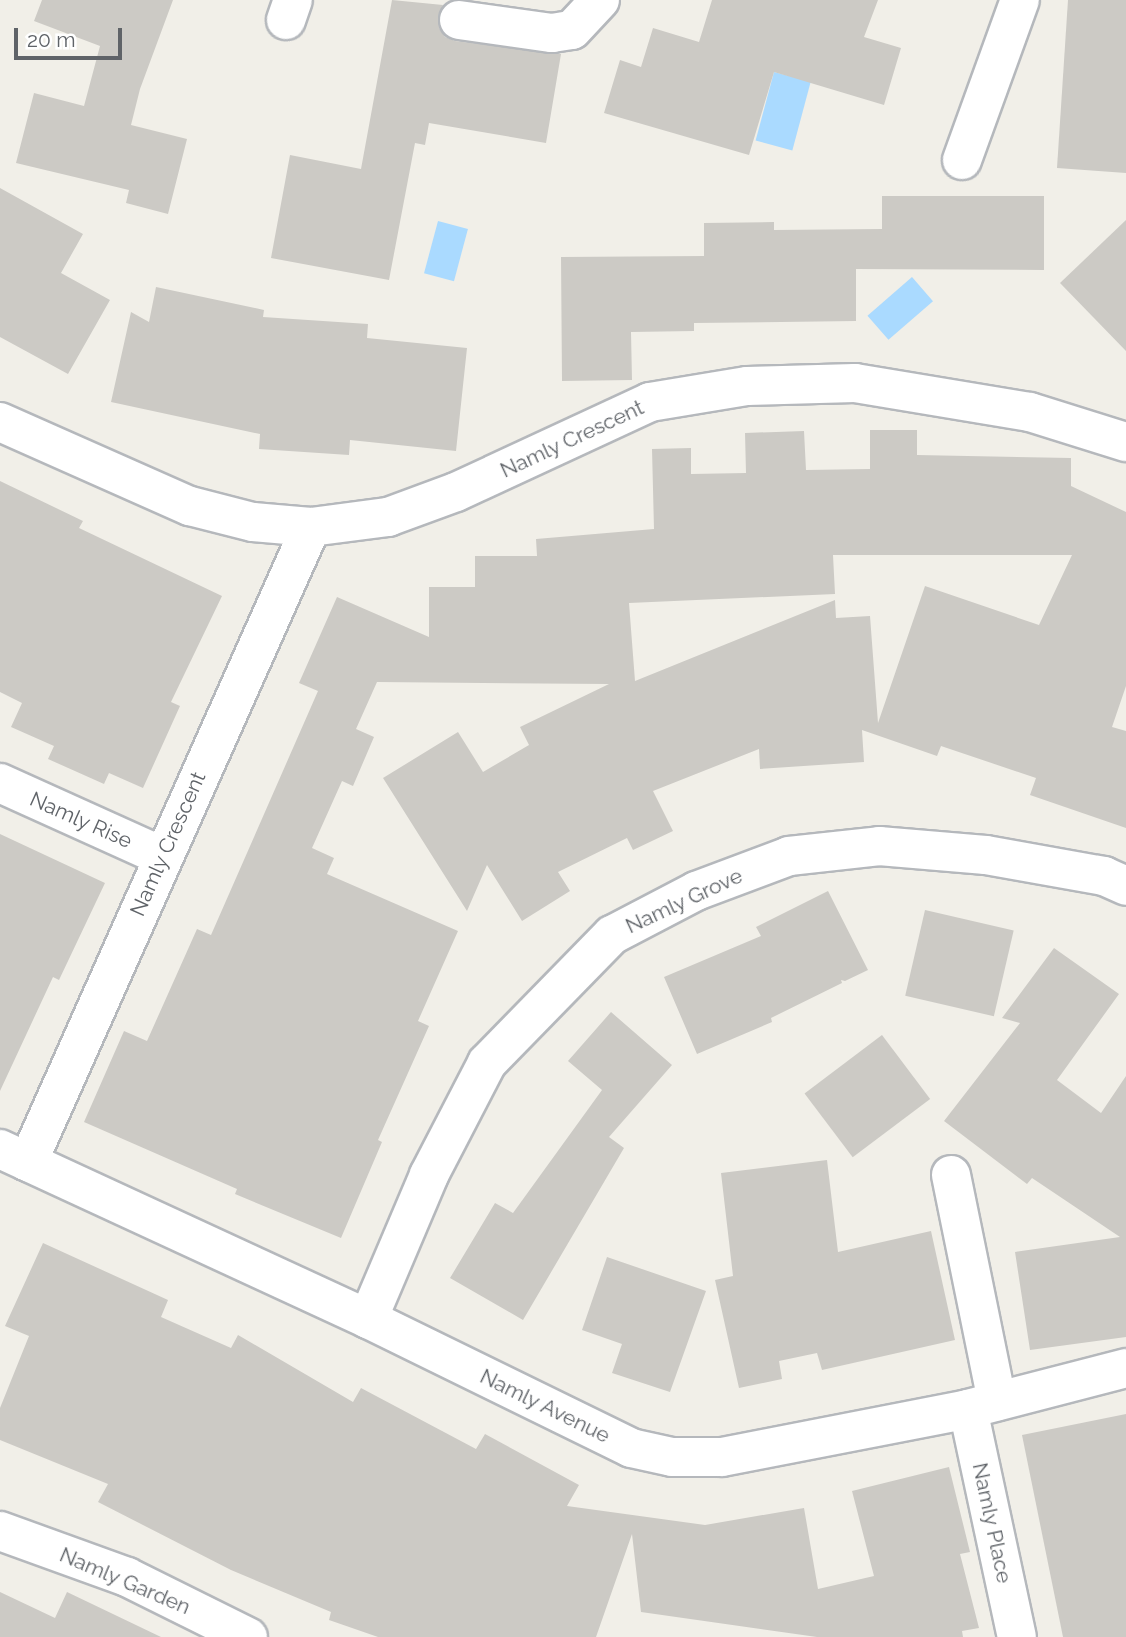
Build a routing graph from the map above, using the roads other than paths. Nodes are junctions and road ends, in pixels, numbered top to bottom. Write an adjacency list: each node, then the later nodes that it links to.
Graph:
1 (600, 0): 3 (street)
2 (1020, 0): 4 (street)
3 (459, 20)
4 (962, 160)
5 (0, 422): 7 (street, Namly Crescent)
6 (1126, 442): 7 (street, Namly Crescent)
7 (312, 527): 9 (street, Namly Crescent)
8 (0, 783): 9 (street, Namly Rise)
9 (162, 856): 11 (street, Namly Crescent)
10 (1126, 886): 13 (street, Namly Grove)
11 (14, 1156): 13 (street, Namly Avenue)
12 (951, 1175): 15 (street, Namly Place)
13 (368, 1319): 15 (street, Namly Avenue)
14 (1126, 1368): 15 (street, Namly Avenue)
15 (983, 1405): 18 (street, Namly Place)
16 (0, 1531): 17 (street, Namly Garden)
17 (248, 1637)
18 (1017, 1637)

